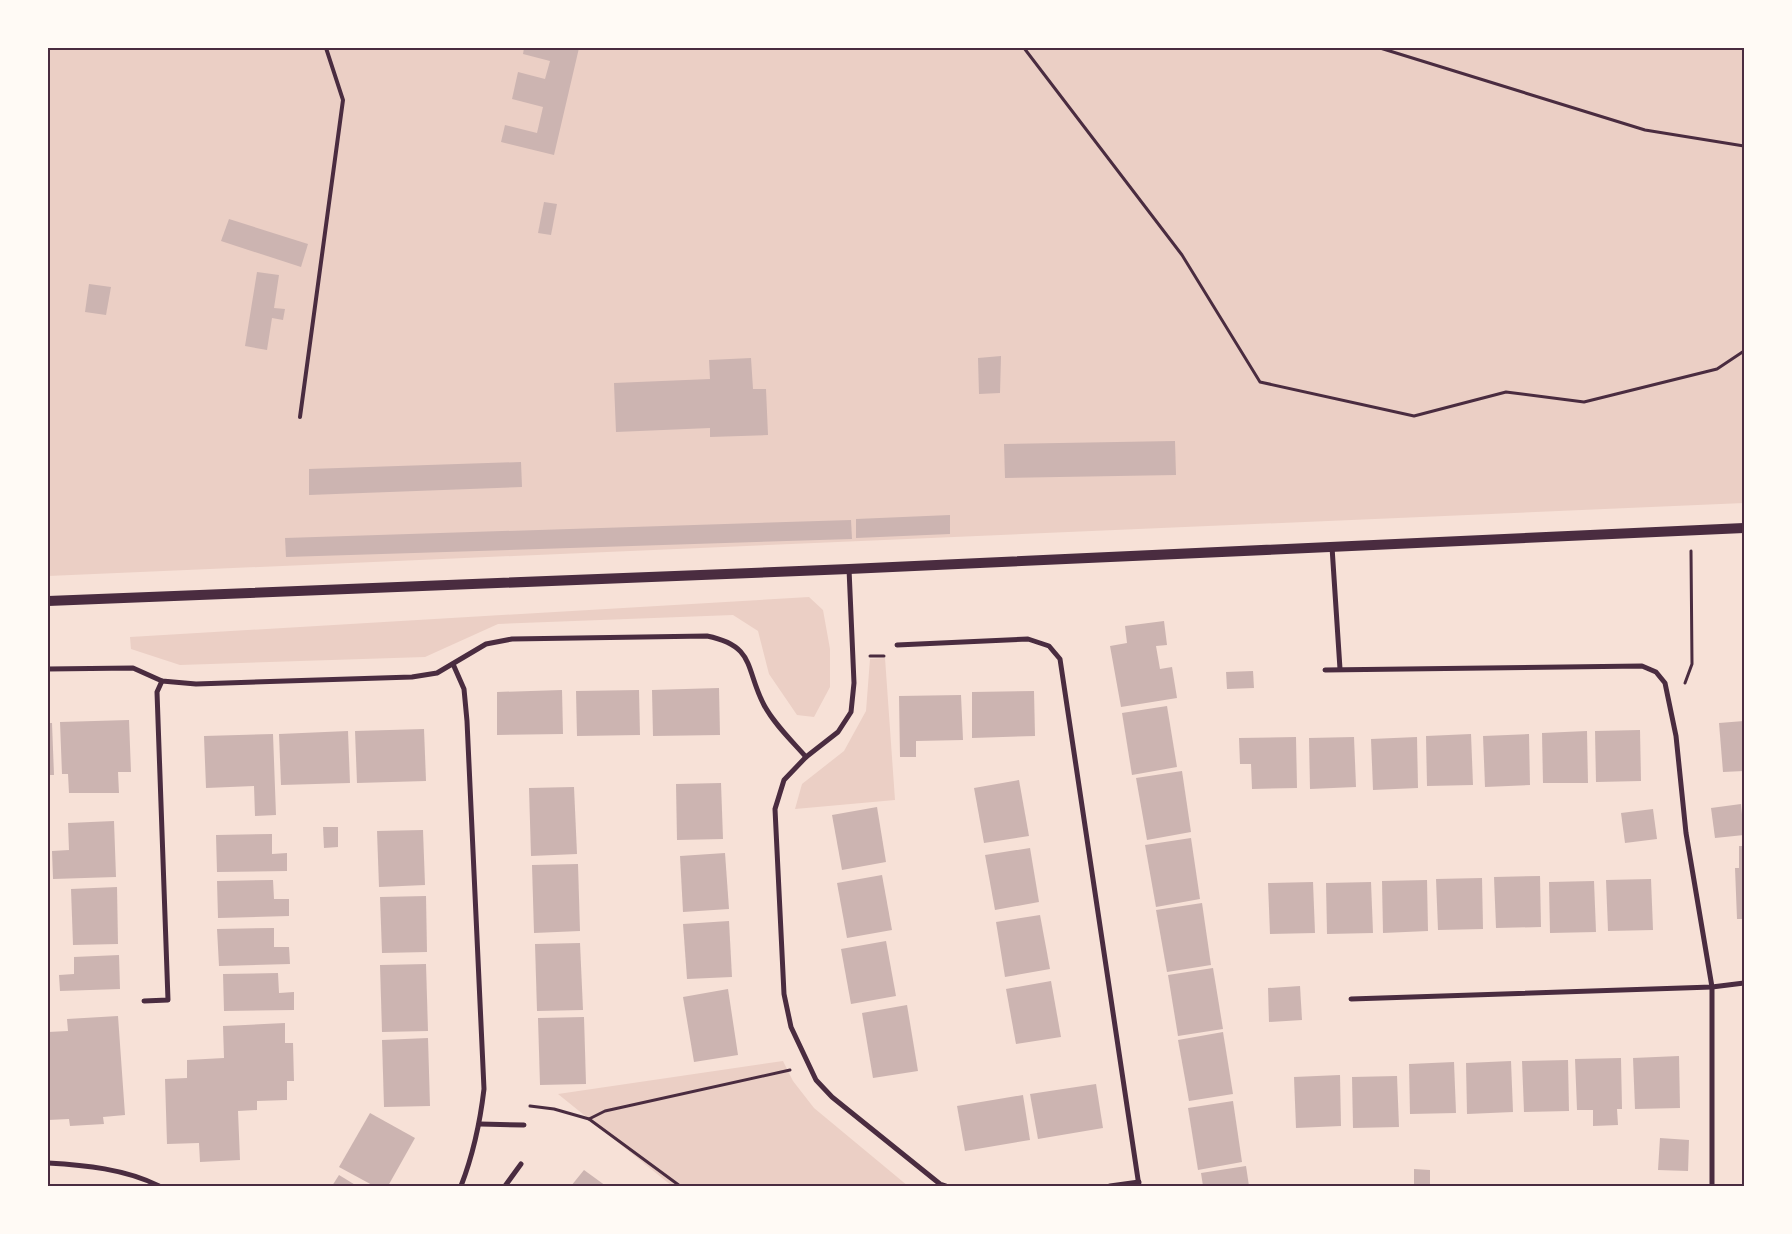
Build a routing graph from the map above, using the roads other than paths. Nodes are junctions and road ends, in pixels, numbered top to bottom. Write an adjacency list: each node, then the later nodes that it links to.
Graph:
1 (326, 48): 2 (lane)
2 (300, 417)
3 (1744, 528): 4 (main road)
4 (1332, 547): 5 (main road); 10 (street)
5 (849, 569): 6 (main road); 13 (street)
6 (48, 601)
7 (897, 644): 22 (street)
8 (453, 664): 12 (street); 13 (street); 18 (street)
9 (48, 669): 12 (street)
10 (1340, 669): 11 (street); 15 (street)
11 (1325, 670)
12 (162, 681): 17 (street)
13 (806, 757): 26 (street)
14 (1744, 983): 15 (street)
15 (1712, 986): 16 (street); 28 (street)
16 (1351, 999)
17 (144, 1001)
18 (480, 1124): 19 (street); 24 (street)
19 (524, 1125)
20 (48, 1163): 23 (street)
21 (521, 1164): 25 (street)
22 (1139, 1184): 27 (street)
23 (159, 1186)
24 (461, 1186)
25 (505, 1186)
26 (946, 1186)
27 (1110, 1186)
28 (1712, 1186)

